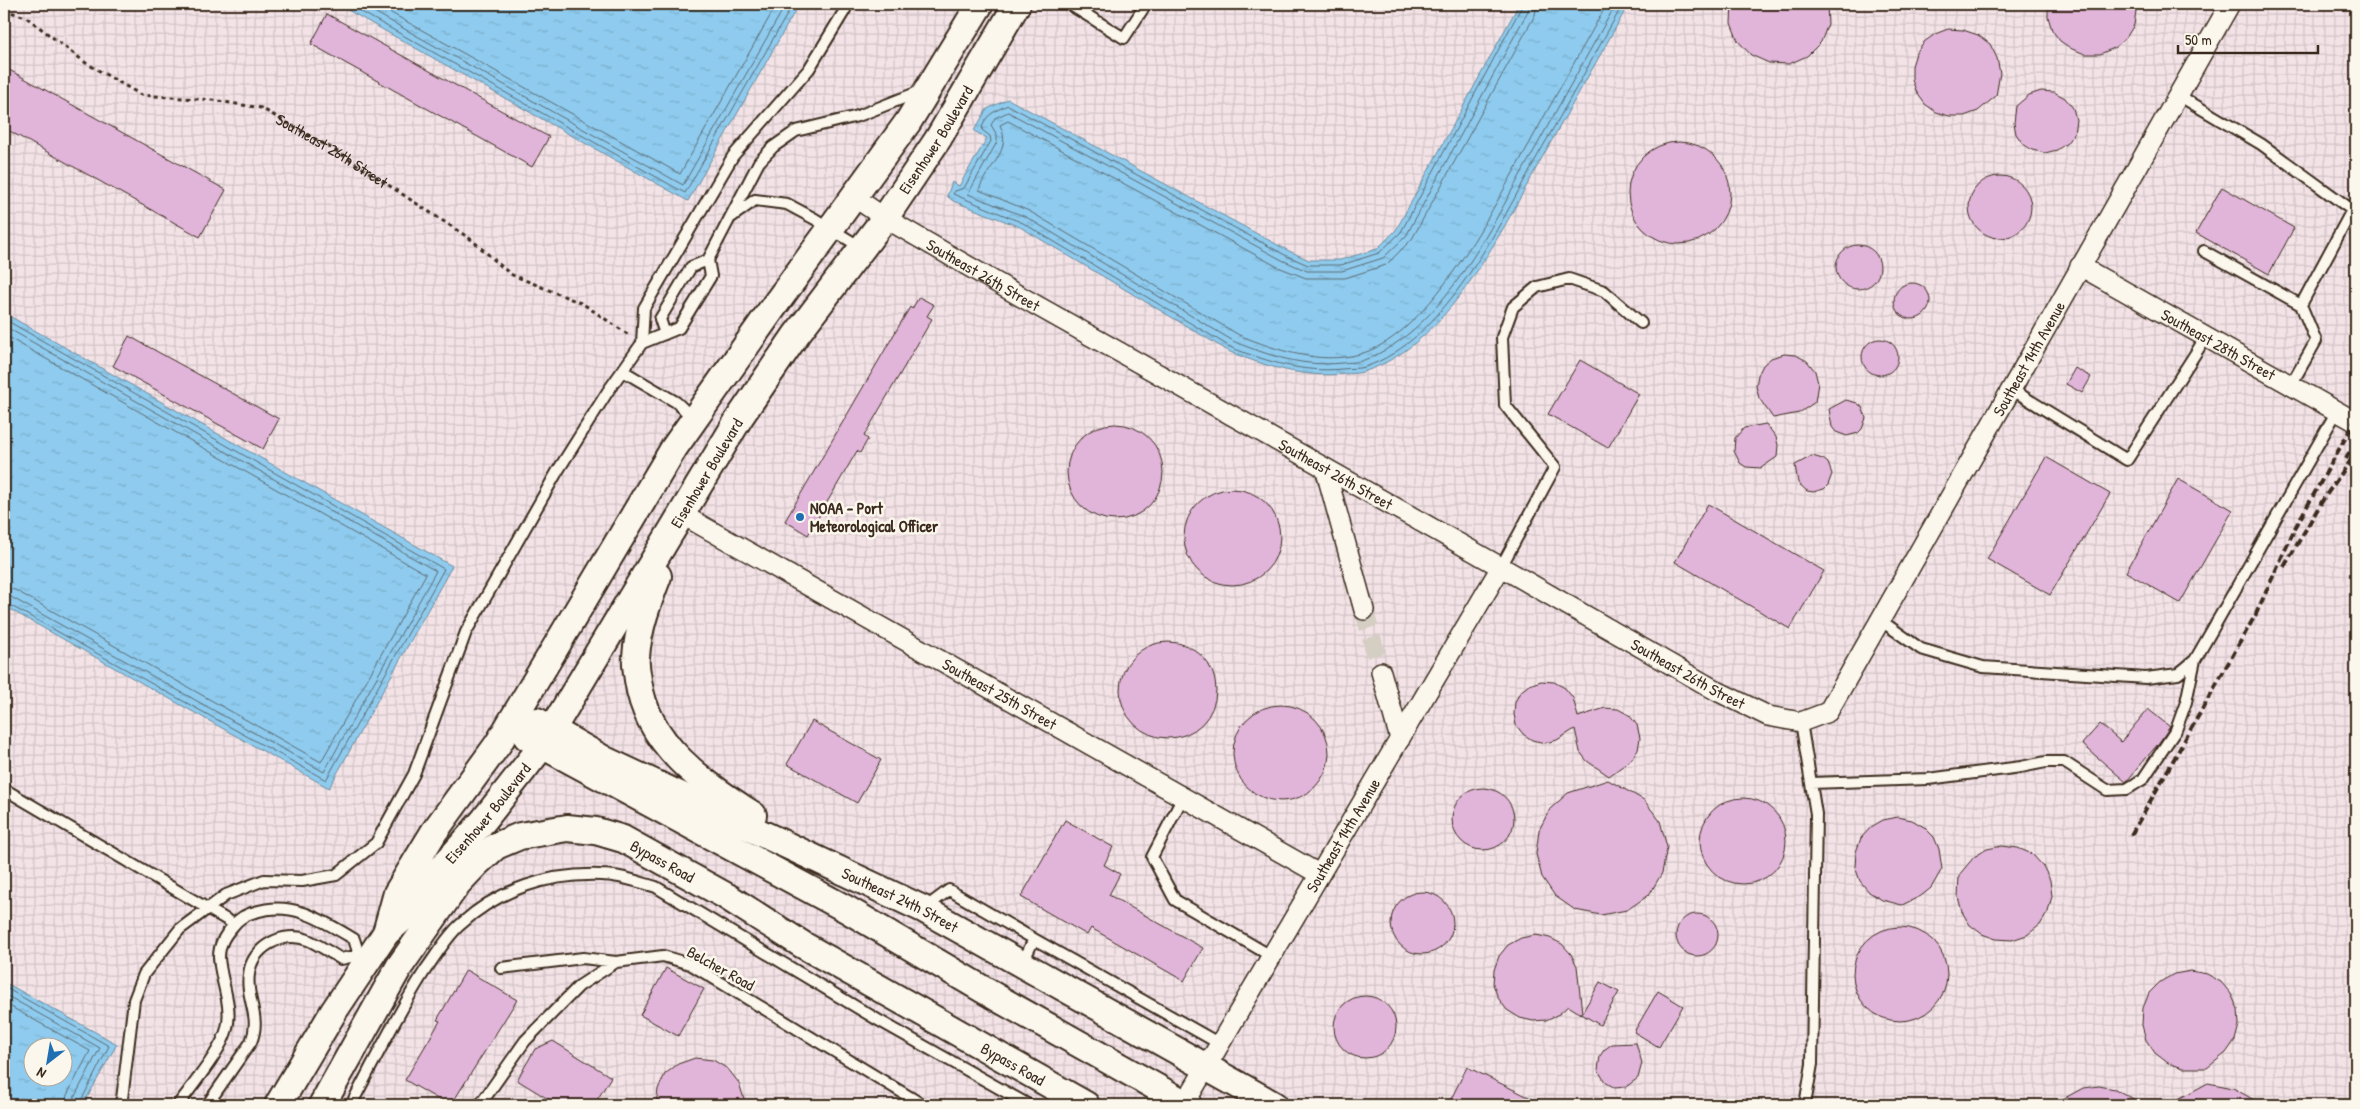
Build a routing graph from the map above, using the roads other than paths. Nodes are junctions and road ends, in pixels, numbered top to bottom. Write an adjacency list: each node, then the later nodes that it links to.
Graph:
1 (845, 4): 21 (lane)
2 (980, 4): 7 (street, Eisenhower Boulevard)
3 (1017, 4): 10 (street, Eisenhower Boulevard)
4 (1069, 4): 5 (lane)
5 (1146, 4)
6 (2230, 4): 8 (street, Southeast 14th Avenue)
7 (931, 86): 9 (street, Eisenhower Boulevard); 11 (lane)
8 (2178, 95): 16 (street, Southeast 14th Avenue); 17 (lane)
9 (854, 197): 10 (street, Southeast 26th Street); 12 (street, Eisenhower Boulevard)
10 (885, 218): 13 (street, Eisenhower Boulevard); 28 (street, Southeast 26th Street)
11 (727, 220): 12 (lane); 15 (lane)
12 (831, 228): 13 (lane); 26 (street, Eisenhower Boulevard)
13 (862, 248): 29 (street, Eisenhower Boulevard)
14 (2204, 251): 17 (lane)
15 (708, 260): 19 (lane); 19 (lane)
16 (2080, 266): 20 (street, Southeast 28th Street); 24 (street, Southeast 14th Avenue)
17 (2301, 306): 23 (lane)
18 (1641, 323): 30 (lane)
19 (664, 334): 21 (lane)
20 (2206, 337): 23 (street, Southeast 28th Street); 24 (lane)
21 (642, 343): 22 (lane)
22 (622, 371): 26 (lane); 44 (lane)
23 (2291, 385): 25 (street, Southeast 28th Street)
24 (2011, 388): 32 (street, Southeast 14th Avenue)
25 (2337, 411): 27 (street, Southeast 28th Street); 33 (lane)
26 (694, 419): 35 (street, Eisenhower Boulevard)
27 (2356, 422)
28 (1325, 468): 30 (street, Southeast 26th Street); 31 (street)
29 (681, 514): 37 (street, Eisenhower Boulevard); 41 (street, Southeast 25th Street); 42 (street)
30 (1501, 567): 36 (street, Southeast 26th Street); 38 (street, Southeast 14th Avenue)
31 (1364, 610)
32 (1880, 620): 33 (lane); 36 (street, Southeast 14th Avenue)
33 (2195, 660): 39 (lane)
34 (1381, 672): 38 (street)
35 (514, 719): 37 (street, Southeast 24th Street); 47 (street, Eisenhower Boulevard)
36 (1801, 722): 39 (lane)
37 (547, 738): 42 (street, Southeast 24th Street); 47 (street, Eisenhower Boulevard); 54 (street, Southeast 24th Street)
38 (1400, 739): 43 (street, Southeast 14th Avenue)
39 (1811, 783): 69 (lane)
40 (4, 789): 44 (lane)
41 (1183, 797): 43 (street, Southeast 25th Street); 49 (lane)
42 (836, 868): 45 (street, Southeast 24th Street)
43 (1319, 874): 49 (street, Southeast 14th Avenue)
44 (208, 908): 46 (lane); 59 (lane)
45 (923, 909): 48 (lane); 52 (street, Southeast 24th Street)
46 (234, 924): 50 (lane); 60 (lane)
47 (386, 933): 50 (street, Eisenhower Boulevard)
48 (1034, 939): 52 (lane); 55 (lane)
49 (1271, 956): 55 (street, Southeast 14th Avenue)
50 (363, 957): 57 (lane); 61 (street, Eisenhower Boulevard)
51 (616, 962): 53 (lane); 64 (lane, Belcher Road); 65 (lane, Belcher Road)
52 (1022, 964): 54 (street); 56 (street, Southeast 24th Street)
53 (501, 968)
54 (1001, 1000): 58 (street, Southeast 24th Street)
55 (1220, 1044): 56 (street, Southeast 14th Avenue)
56 (1206, 1067): 58 (street, Southeast 14th Avenue); 68 (street, Southeast 24th Street)
57 (210, 1103)
58 (1187, 1104)
59 (120, 1105)
60 (178, 1105)
61 (278, 1105)
62 (322, 1105): 67 (street, Bypass Road)
63 (351, 1105): 66 (lane)
64 (480, 1105)
65 (923, 1105)
66 (1029, 1105)
67 (1086, 1105)
68 (1274, 1105)
69 (1805, 1105)

